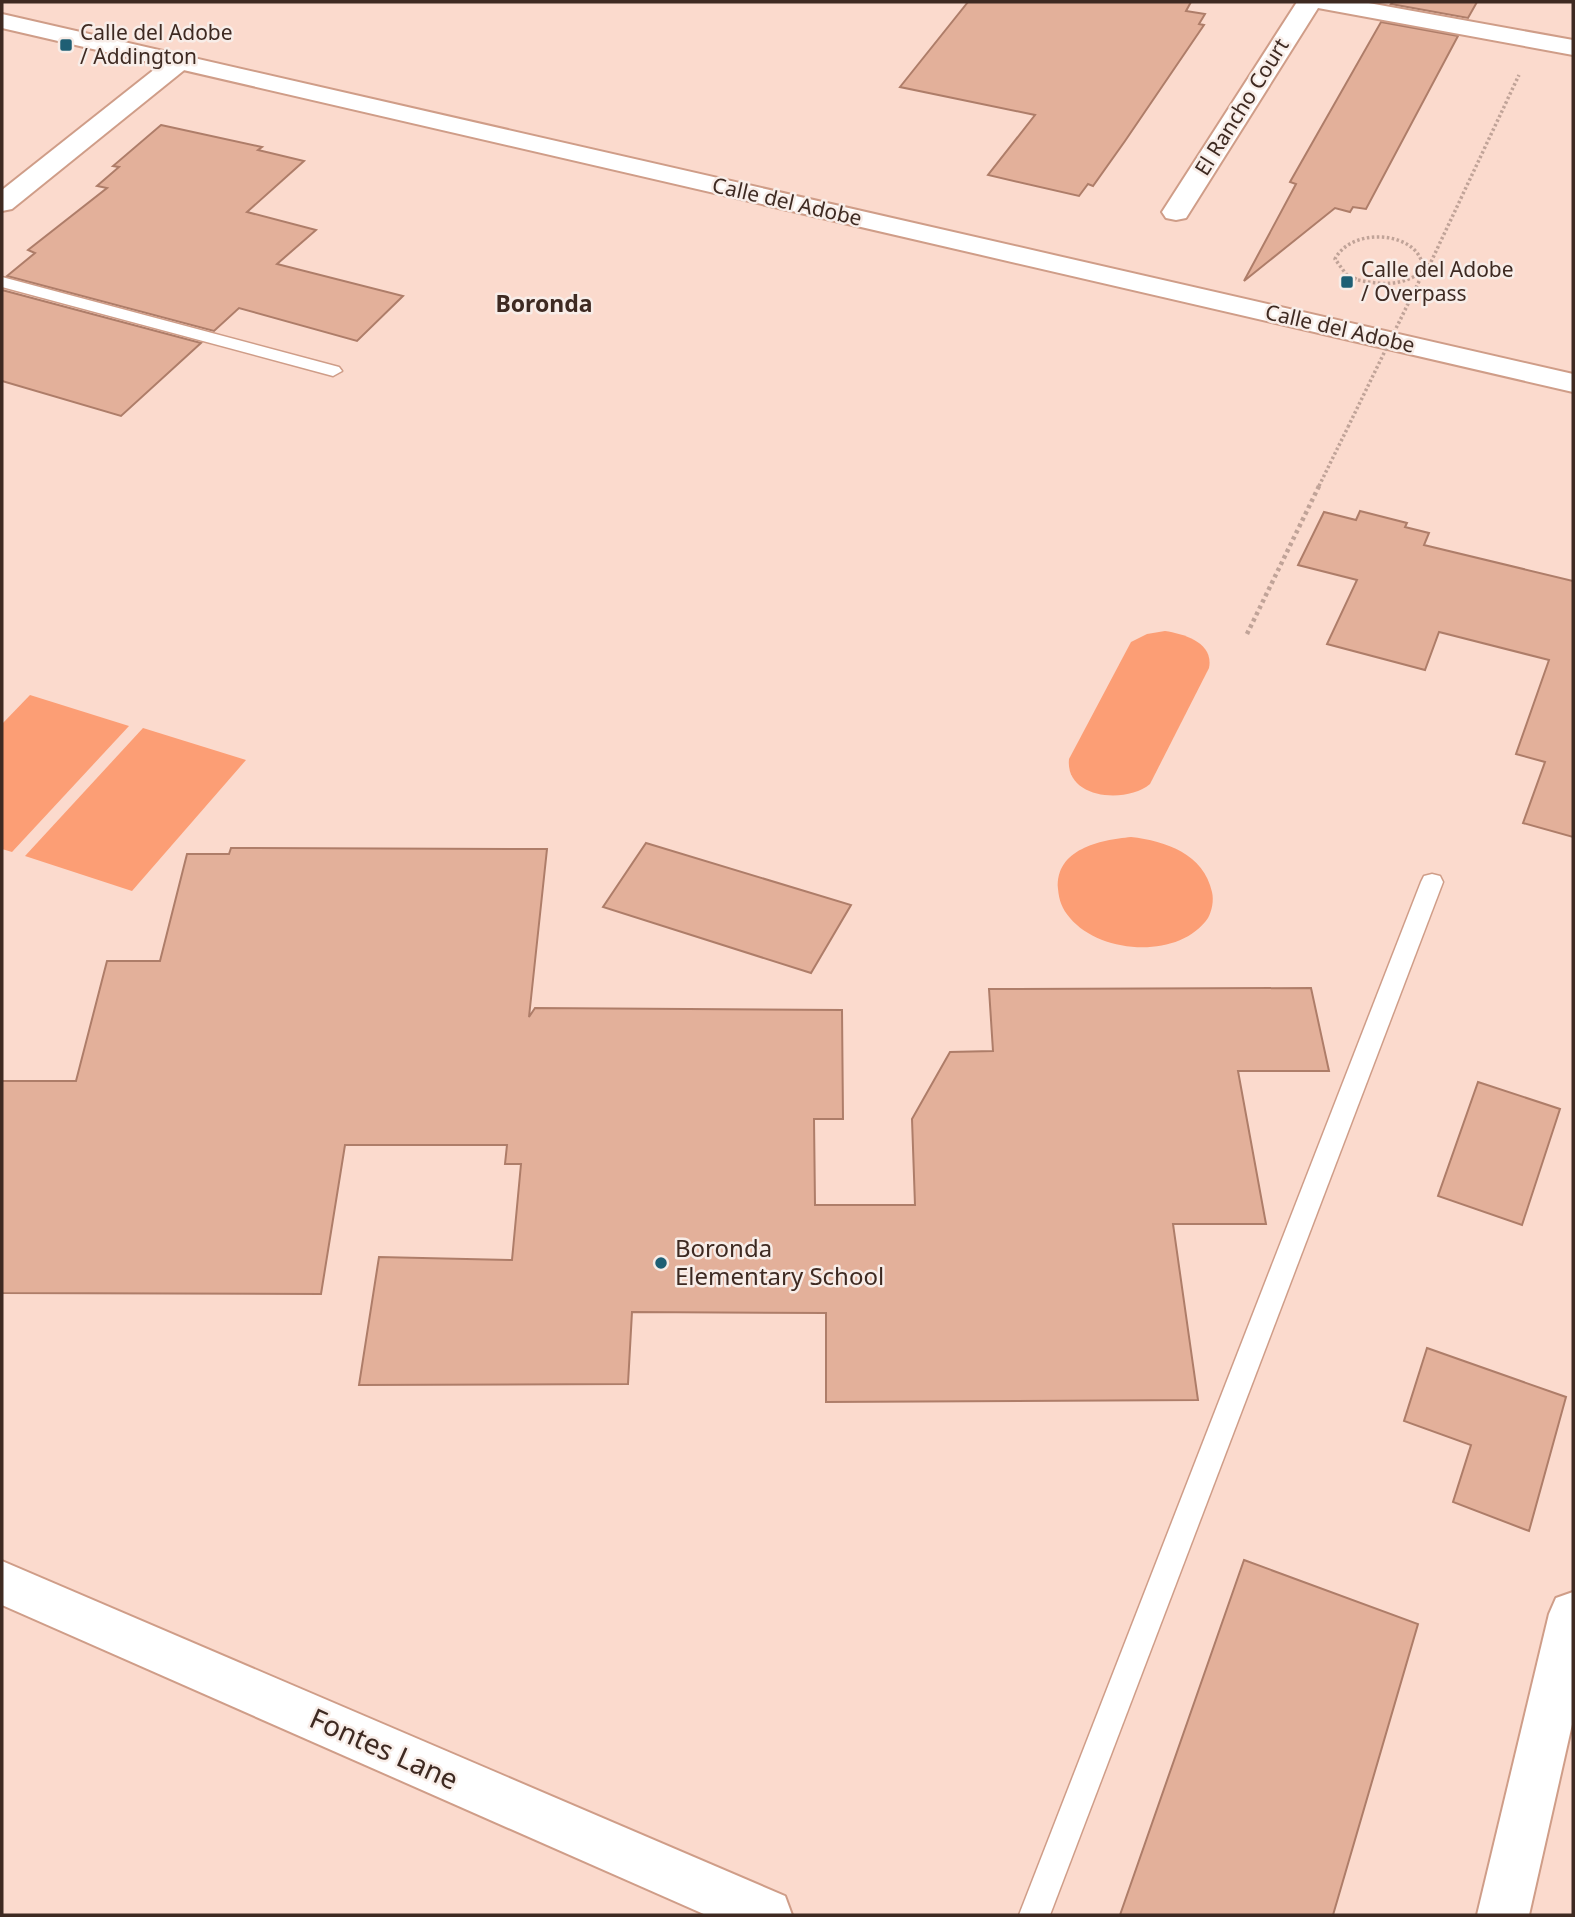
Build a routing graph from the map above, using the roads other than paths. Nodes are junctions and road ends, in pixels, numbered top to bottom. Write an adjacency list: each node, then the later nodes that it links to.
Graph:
1 (1309, 2): 7 (street, El Rancho Court)
2 (1324, 2): 4 (street)
3 (2, 21): 5 (street, Calle del Adobe)
4 (1573, 48)
5 (179, 62): 6 (street); 10 (street, Calle del Adobe)
6 (2, 203)
7 (1176, 212)
8 (2, 282): 9 (lane)
9 (333, 371)
10 (1573, 383)
11 (1433, 882): 15 (lane)
12 (2, 1582): 14 (street, Fontes Lane)
13 (1573, 1615): 16 (street)
14 (766, 1915)
15 (1034, 1915)
16 (1503, 1915)

